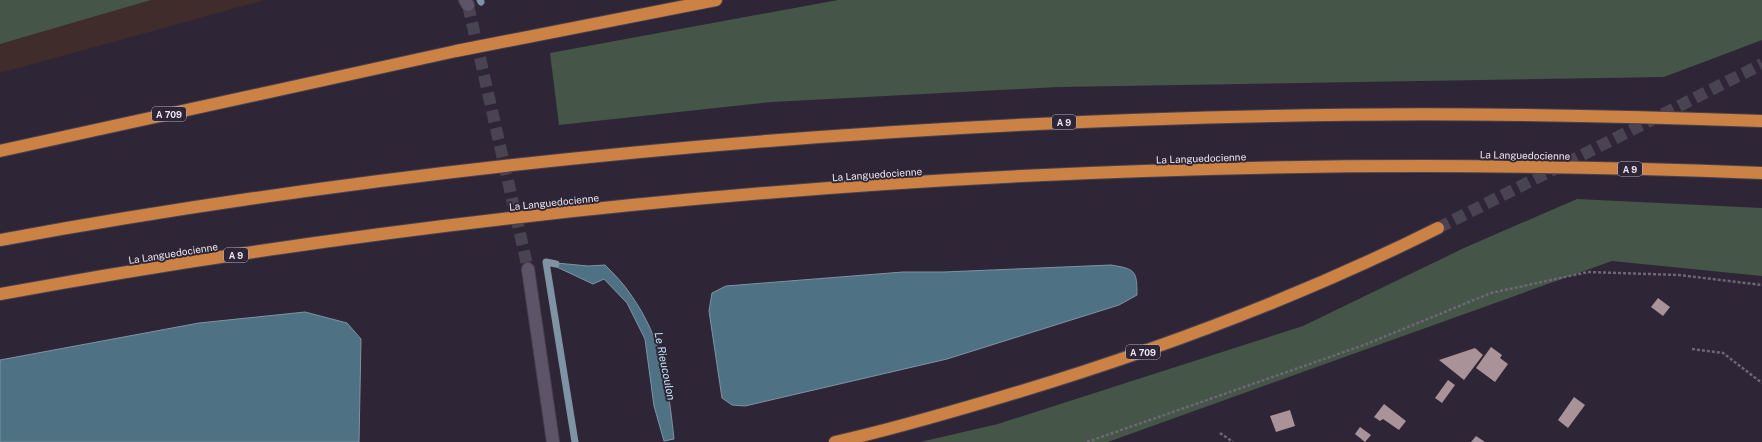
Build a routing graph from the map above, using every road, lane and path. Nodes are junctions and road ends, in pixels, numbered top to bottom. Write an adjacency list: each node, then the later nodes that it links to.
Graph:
1 (716, 0): 3 (highway, A 709)
2 (1762, 121): 6 (highway, A 9)
3 (0, 151)
4 (1762, 173): 9 (highway, La Languedocienne / A 9)
5 (1438, 228): 14 (highway, A 709)
6 (0, 240)
7 (528, 269): 13 (street)
8 (1762, 285): 15 (path)
9 (0, 294)
10 (1692, 349): 11 (path)
11 (1762, 383)
12 (1220, 433): 16 (path)
13 (553, 442)
14 (835, 442)
15 (1087, 442)
16 (1233, 442)

